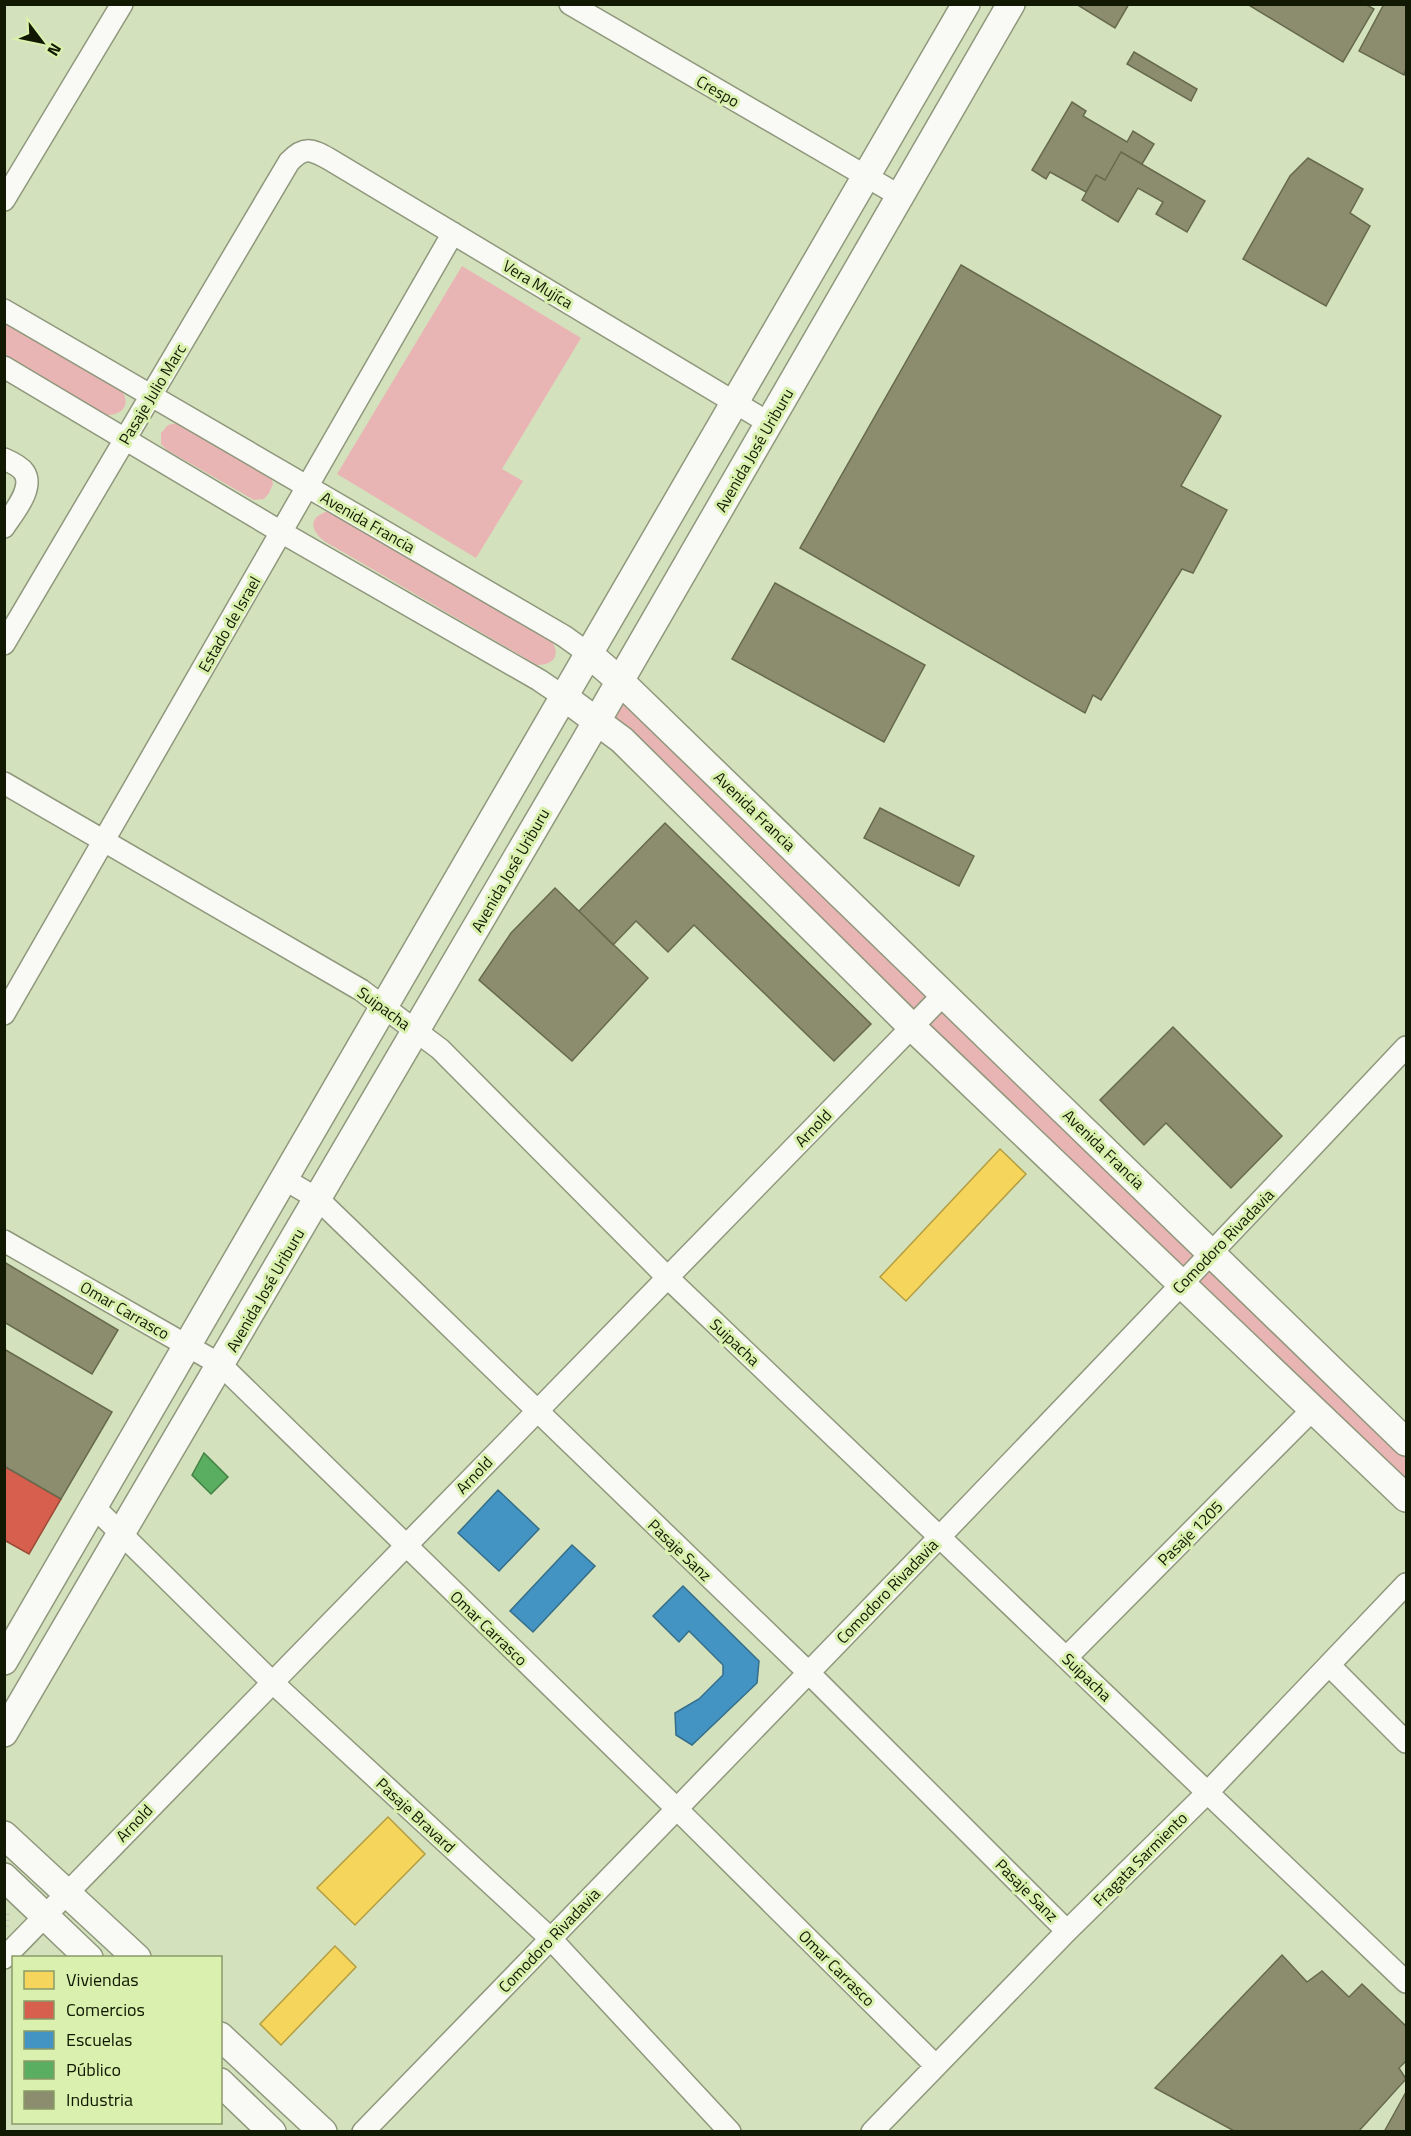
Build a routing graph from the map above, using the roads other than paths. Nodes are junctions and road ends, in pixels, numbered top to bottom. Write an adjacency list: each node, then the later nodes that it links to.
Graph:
1 (122, 4): 8 (street)
2 (570, 4): 6 (street, Crespo)
3 (966, 4): 6 (main road)
4 (1011, 4): 7 (main road, Avenida José Uriburu)
5 (306, 150): 9 (street, Vera Mujíca); 12 (street, Pasaje Julio Marc)
6 (866, 177): 7 (street, Crespo); 13 (main road)
7 (900, 196): 14 (main road, Avenida José Uriburu)
8 (4, 200)
9 (453, 233): 13 (street, Vera Mujíca); 17 (street, Estado de Israel)
10 (4, 310): 12 (street, Avenida Francia)
11 (4, 367): 15 (street)
12 (151, 396): 15 (street, Pasaje Julio Marc); 17 (street, Avenida Francia)
13 (735, 402): 14 (street, Vera Mujíca); 21 (main road)
14 (770, 423): 22 (main road, Avenida José Uriburu)
15 (125, 440): 19 (street); 20 (street, Pasaje Julio Marc)
16 (4, 459): 18 (street)
17 (307, 487): 19 (street, Estado de Israel); 21 (street, Avenida Francia)
18 (4, 527)
19 (281, 532): 23 (street); 26 (street, Estado de Israel)
20 (4, 644)
21 (589, 654): 22 (main road, Avenida Francia); 23 (main road)
22 (620, 681): 24 (main road, Avenida José Uriburu); 27 (main road, Avenida Francia)
23 (564, 698): 24 (main road); 28 (main road)
24 (597, 720): 30 (main road); 31 (main road, Avenida José Uriburu)
25 (4, 783): 26 (street, Suipacha)
26 (104, 841): 28 (street, Suipacha); 29 (street, Estado de Israel)
27 (944, 994): 30 (street, Arnold); 36 (main road, Avenida Francia)
28 (384, 1008): 31 (street, Suipacha); 33 (main road)
29 (4, 1014)
30 (912, 1027): 37 (street, Arnold); 38 (main road)
31 (416, 1032): 34 (main road, Avenida José Uriburu); 37 (street, Suipacha)
32 (1407, 1047): 36 (street, Comodoro Rivadavia)
33 (284, 1179): 34 (street, Pasaje Sanz); 39 (main road)
34 (318, 1199): 40 (main road, Avenida José Uriburu); 42 (street, Pasaje Sanz)
35 (4, 1240): 39 (street, Omar Carrasco)
36 (1212, 1254): 38 (street, Comodoro Rivadavia); 43 (main road, Avenida Francia)
37 (667, 1277): 42 (street, Arnold); 47 (street, Suipacha)
38 (1181, 1285): 41 (main road); 47 (street, Comodoro Rivadavia)
39 (188, 1346): 40 (street, Omar Carrasco); 45 (main road)
40 (221, 1365): 46 (main road, Avenida José Uriburu); 48 (street, Omar Carrasco)
41 (1313, 1409): 44 (main road); 50 (street, Pasaje 1205)
42 (536, 1412): 48 (street, Arnold); 53 (street, Pasaje Sanz)
43 (1407, 1442)
44 (1407, 1498)
45 (94, 1507): 46 (street, Pasaje Bravard); 51 (main road)
46 (122, 1533): 54 (street, Pasaje Bravard); 55 (main road, Avenida José Uriburu)
47 (940, 1536): 50 (street, Suipacha); 53 (street, Comodoro Rivadavia)
48 (405, 1546): 54 (street, Arnold); 58 (street, Omar Carrasco)
49 (1407, 1584): 52 (street, Fragata Sarmiento)
50 (1067, 1657): 57 (street, Suipacha)
51 (4, 1661)
52 (1330, 1666): 56 (street); 57 (street, Fragata Sarmiento)
53 (809, 1674): 58 (street, Comodoro Rivadavia); 63 (street, Pasaje Sanz)
54 (272, 1682): 61 (street, Arnold); 64 (street, Pasaje Bravard)
55 (4, 1733)
56 (1407, 1742)
57 (1207, 1793): 63 (street, Fragata Sarmiento); 68 (street, Suipacha)
58 (677, 1809): 64 (street, Comodoro Rivadavia); 70 (street, Omar Carrasco)
59 (4, 1835): 61 (main road)
60 (4, 1877): 62 (main road)
61 (67, 1892): 62 (street, Arnold); 66 (main road)
62 (45, 1916): 65 (main road); 67 (street, Arnold)
63 (1067, 1930): 70 (street, Fragata Sarmiento)
64 (551, 1939): 74 (street, Comodoro Rivadavia); 75 (street, Pasaje Bravard)
65 (87, 1956)
66 (135, 1956)
67 (4, 1958)
68 (1407, 1982)
69 (222, 2038): 73 (main road)
70 (936, 2066): 76 (street, Fragata Sarmiento)
71 (222, 2084): 72 (main road)
72 (272, 2132)
73 (323, 2132)
74 (363, 2132)
75 (730, 2132)
76 (872, 2132)

